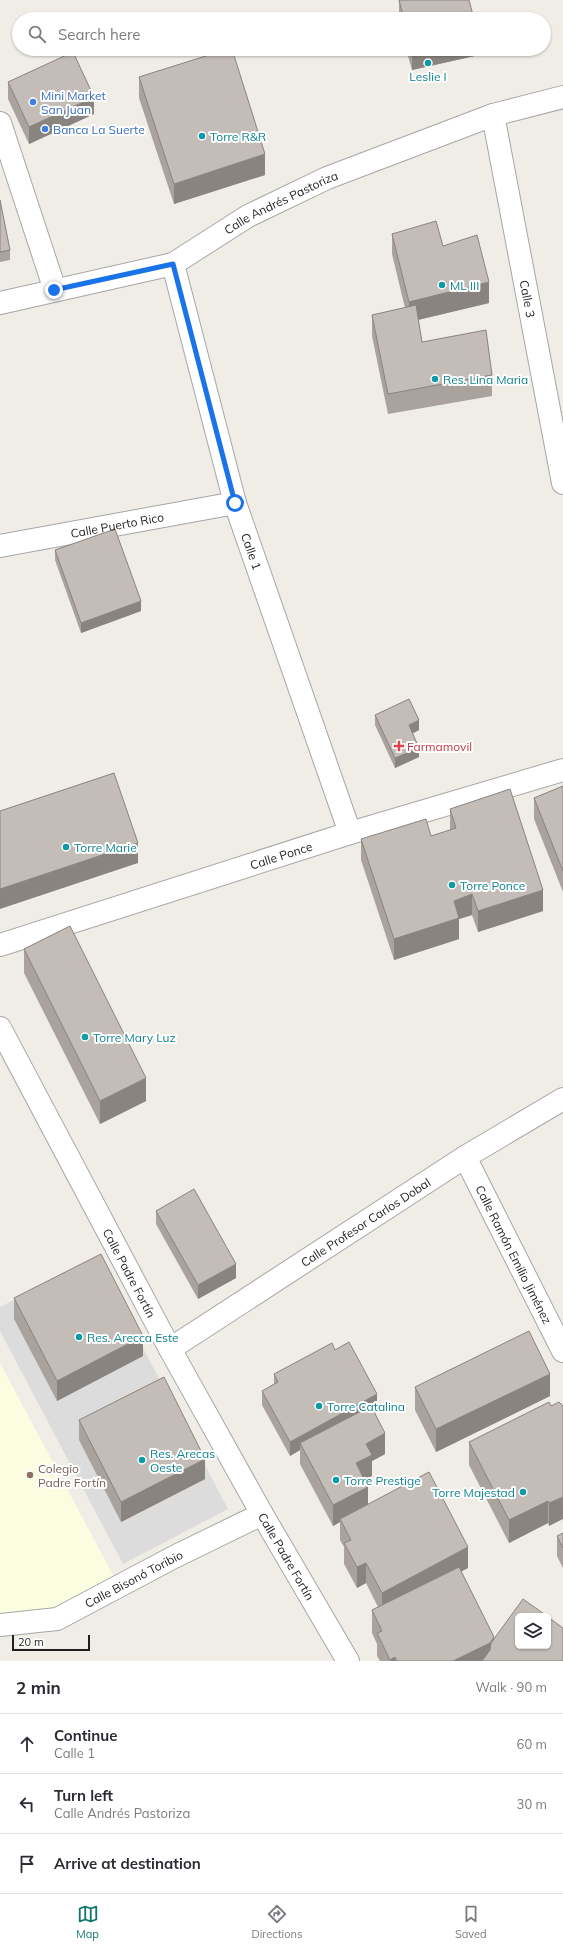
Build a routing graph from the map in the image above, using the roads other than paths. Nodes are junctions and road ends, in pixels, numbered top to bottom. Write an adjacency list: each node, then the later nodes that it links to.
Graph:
1 (563, 97): 2 (street, Calle Andrés Pastoriza)
2 (493, 115): 4 (street, Calle Andrés Pastoriza); 7 (street, Calle 3)
3 (1, 128): 5 (street)
4 (173, 264): 5 (street, Calle Andrés Pastoriza); 8 (street, Calle 1)
5 (54, 290): 6 (street, Calle Andrés Pastoriza)
6 (0, 303)
7 (563, 483)
8 (235, 503): 9 (street, Calle Puerto Rico); 11 (street, Calle 1)
9 (0, 546)
10 (563, 770): 11 (street, Calle Ponce)
11 (350, 833): 12 (street, Calle Ponce)
12 (0, 945)
13 (0, 1028): 16 (street, Calle Padre Fortín)
14 (563, 1099): 15 (street, Calle Profesor Carlos Dobal)
15 (465, 1157): 16 (street, Calle Profesor Carlos Dobal); 17 (street, Calle Ramón Emilio Jiménez)
16 (170, 1349): 18 (street, Calle Padre Fortín)
17 (563, 1350)
18 (262, 1514): 19 (street, Calle Bisonó Toribio); 20 (street, Calle Padre Fortín)
19 (0, 1625)
20 (348, 1661)

